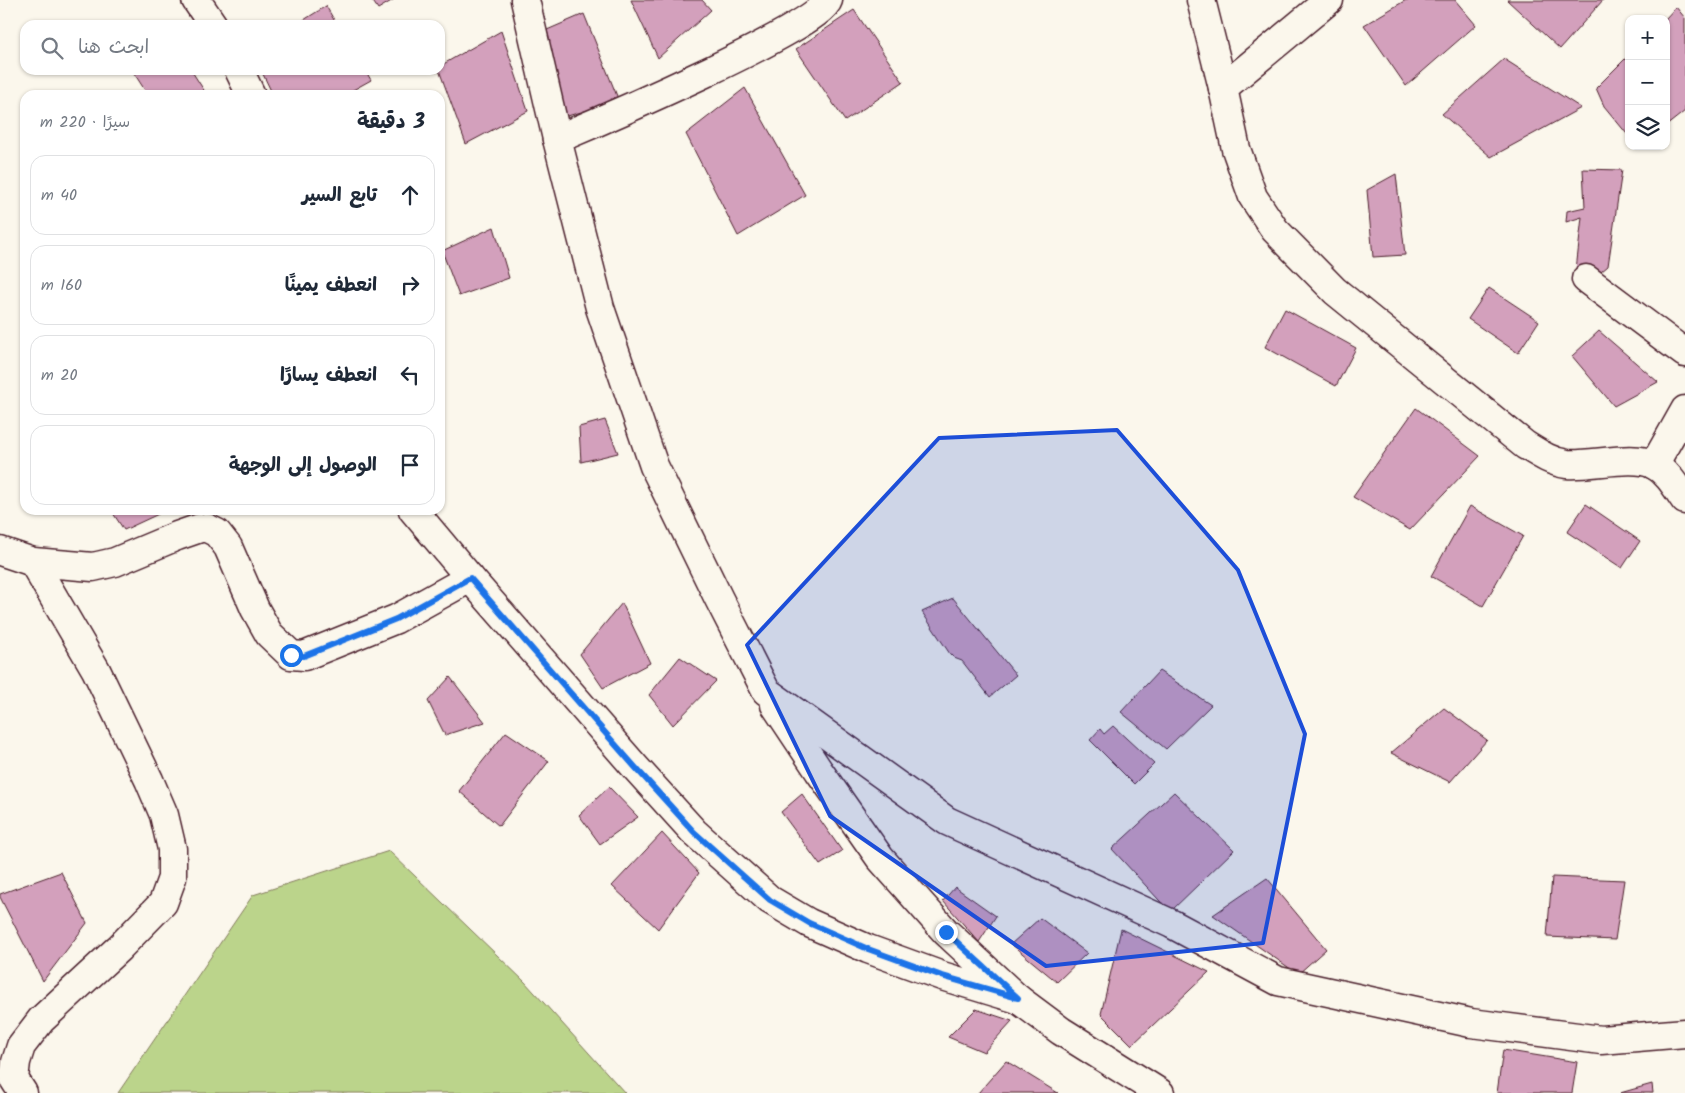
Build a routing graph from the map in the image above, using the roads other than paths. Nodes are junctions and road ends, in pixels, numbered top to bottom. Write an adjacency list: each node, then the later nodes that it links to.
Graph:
1 (196, 0): 6 (street)
2 (524, 0): 10 (street)
3 (828, 0): 10 (street)
4 (1201, 0): 8 (street)
5 (1329, 0): 8 (street)
6 (210, 20)
7 (241, 75): 9 (street)
8 (1223, 88): 14 (street)
9 (249, 90)
10 (557, 139): 20 (street)
11 (1586, 279): 12 (street)
12 (1685, 353)
13 (1685, 410): 14 (street)
14 (1654, 465): 15 (street)
15 (1685, 500)
16 (417, 515): 19 (street)
17 (0, 551): 18 (street)
18 (33, 562): 19 (street); 23 (street)
19 (470, 578): 21 (street)
20 (766, 692): 21 (street); 22 (street)
21 (1018, 998): 24 (street)
22 (1685, 1033)
23 (23, 1093)
24 (1160, 1093)

